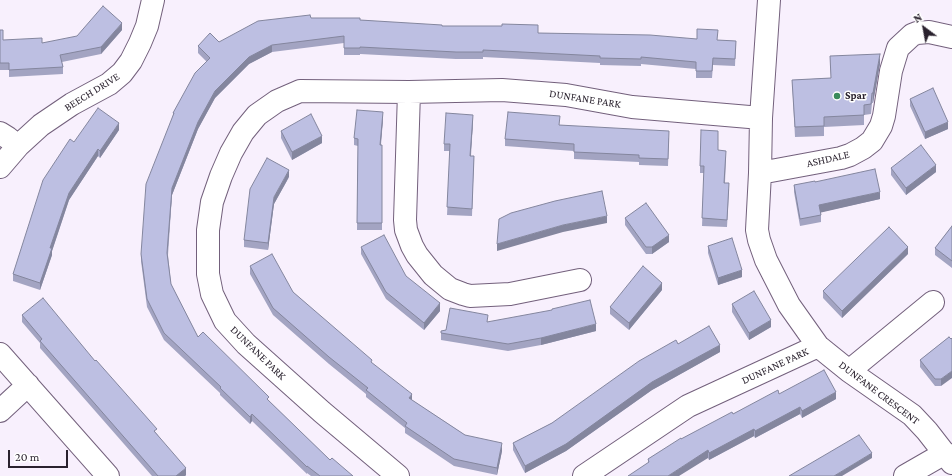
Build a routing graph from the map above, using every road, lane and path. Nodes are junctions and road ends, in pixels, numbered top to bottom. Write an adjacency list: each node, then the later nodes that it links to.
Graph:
1 (153, 0): 7 (street, BEECH DRIVE)
2 (770, 0): 5 (street, DUNFANE PARK)
3 (952, 37): 9 (street, ASHDALE)
4 (409, 92): 5 (street, DUNFANE PARK); 10 (street); 19 (street, DUNFANE PARK)
5 (761, 118): 9 (street, DUNFANE PARK)
6 (0, 133): 7 (street)
7 (18, 146): 8 (street, BEECH DRIVE)
8 (0, 167)
9 (760, 173): 12 (street, DUNFANE PARK)
10 (580, 280)
11 (933, 302): 14 (street)
12 (818, 346): 14 (street, DUNFANE CRESCENT); 20 (street, DUNFANE PARK)
13 (0, 354): 15 (street)
14 (849, 371): 17 (street, DUNFANE CRESCENT)
15 (28, 385): 16 (street); 18 (street)
16 (0, 411)
17 (948, 458): 21 (street)
18 (108, 476)
19 (398, 476)
20 (584, 476)
21 (905, 476)

